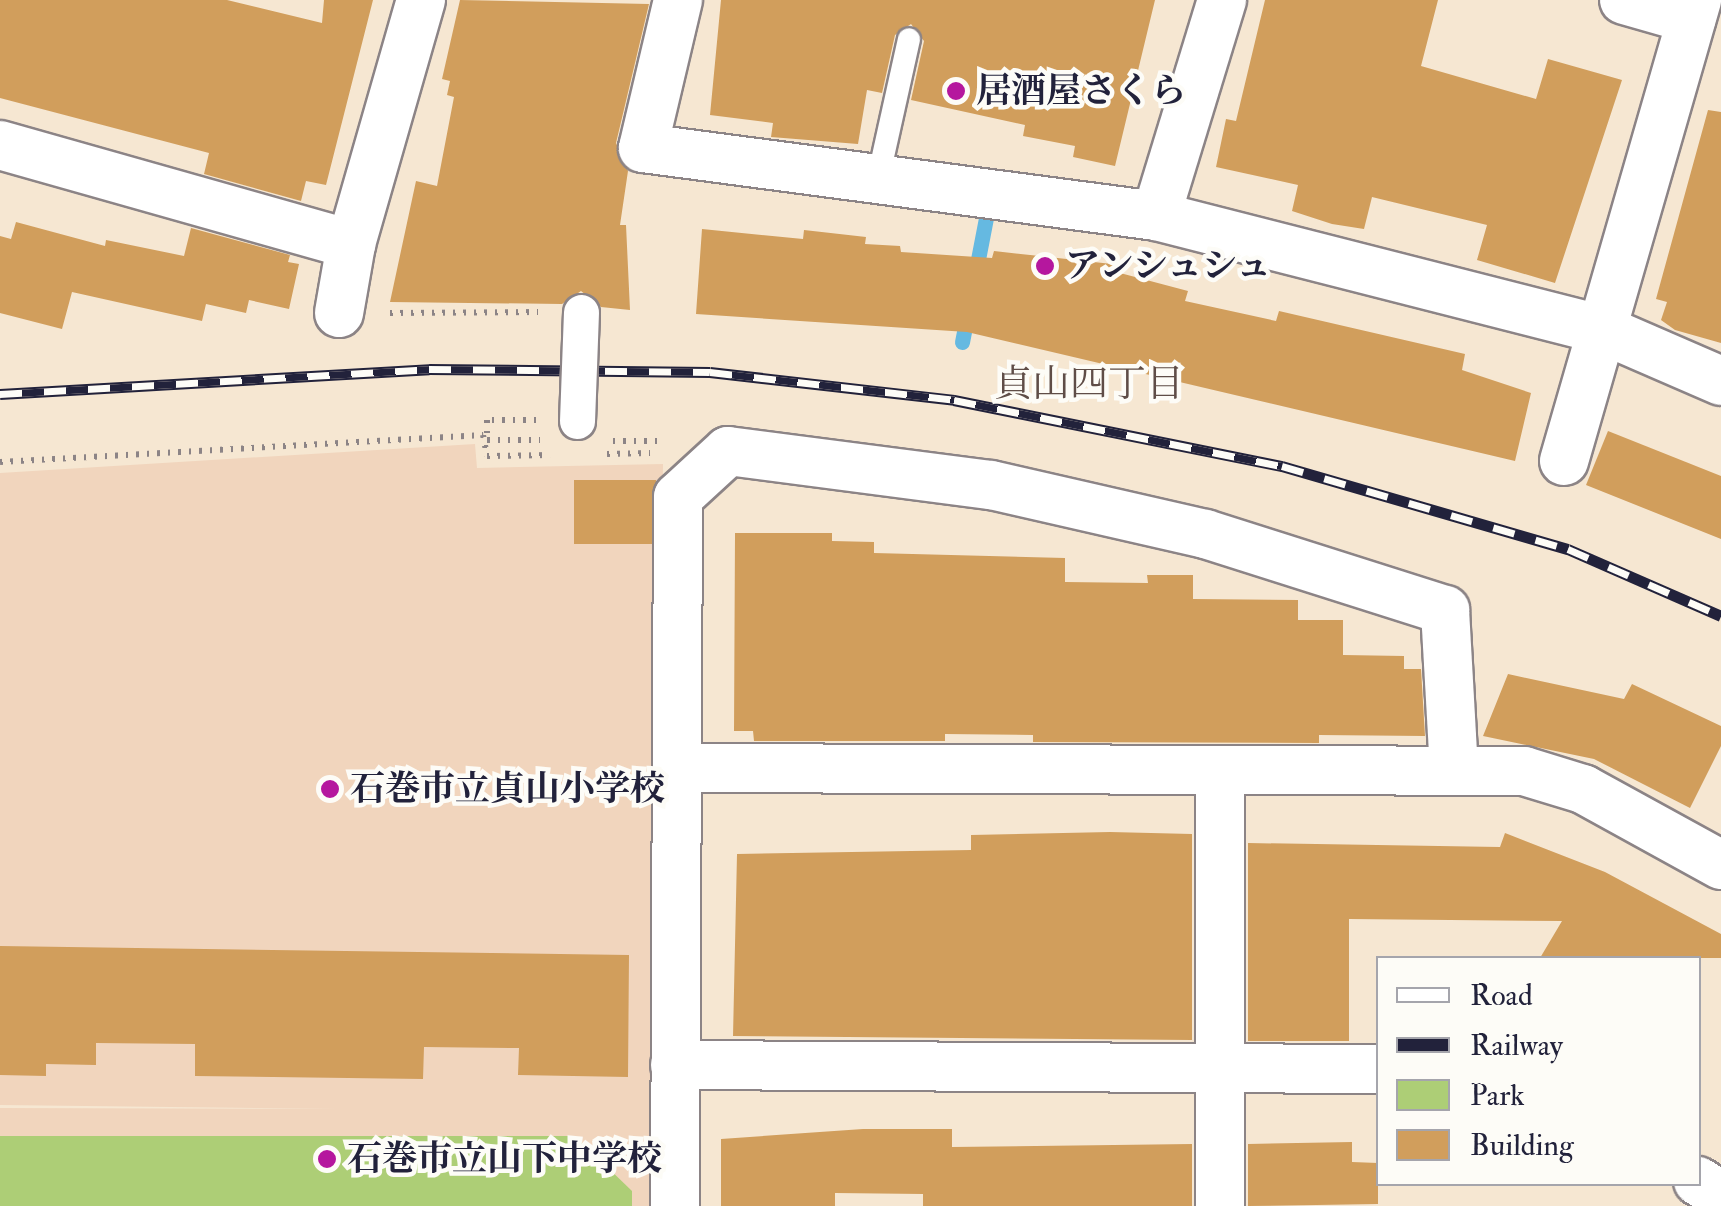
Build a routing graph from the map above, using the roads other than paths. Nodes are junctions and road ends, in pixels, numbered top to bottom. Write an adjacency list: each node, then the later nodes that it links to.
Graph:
1 (421, 0): 10 (street)
2 (678, 0): 8 (street)
3 (1222, 0): 9 (street)
4 (1624, 0): 5 (street)
5 (1694, 10): 13 (street)
6 (909, 39): 8 (lane)
7 (0, 145): 10 (street)
8 (878, 180): 9 (street)
9 (1156, 216): 13 (street)
10 (351, 244): 12 (street)
11 (581, 312): 15 (street, bridge)
12 (339, 314)
13 (1606, 331): 14 (street); 16 (street)
14 (1721, 381)
15 (582, 437)
16 (1564, 461)
17 (677, 768): 18 (street); 19 (street); 21 (street)
18 (1454, 770): 19 (street); 20 (street)
19 (1220, 771): 22 (street)
20 (1721, 865)
21 (676, 1065): 22 (street); 24 (street)
22 (1221, 1069): 23 (street); 25 (street)
23 (1376, 1069)
24 (675, 1206)
25 (1220, 1206)

